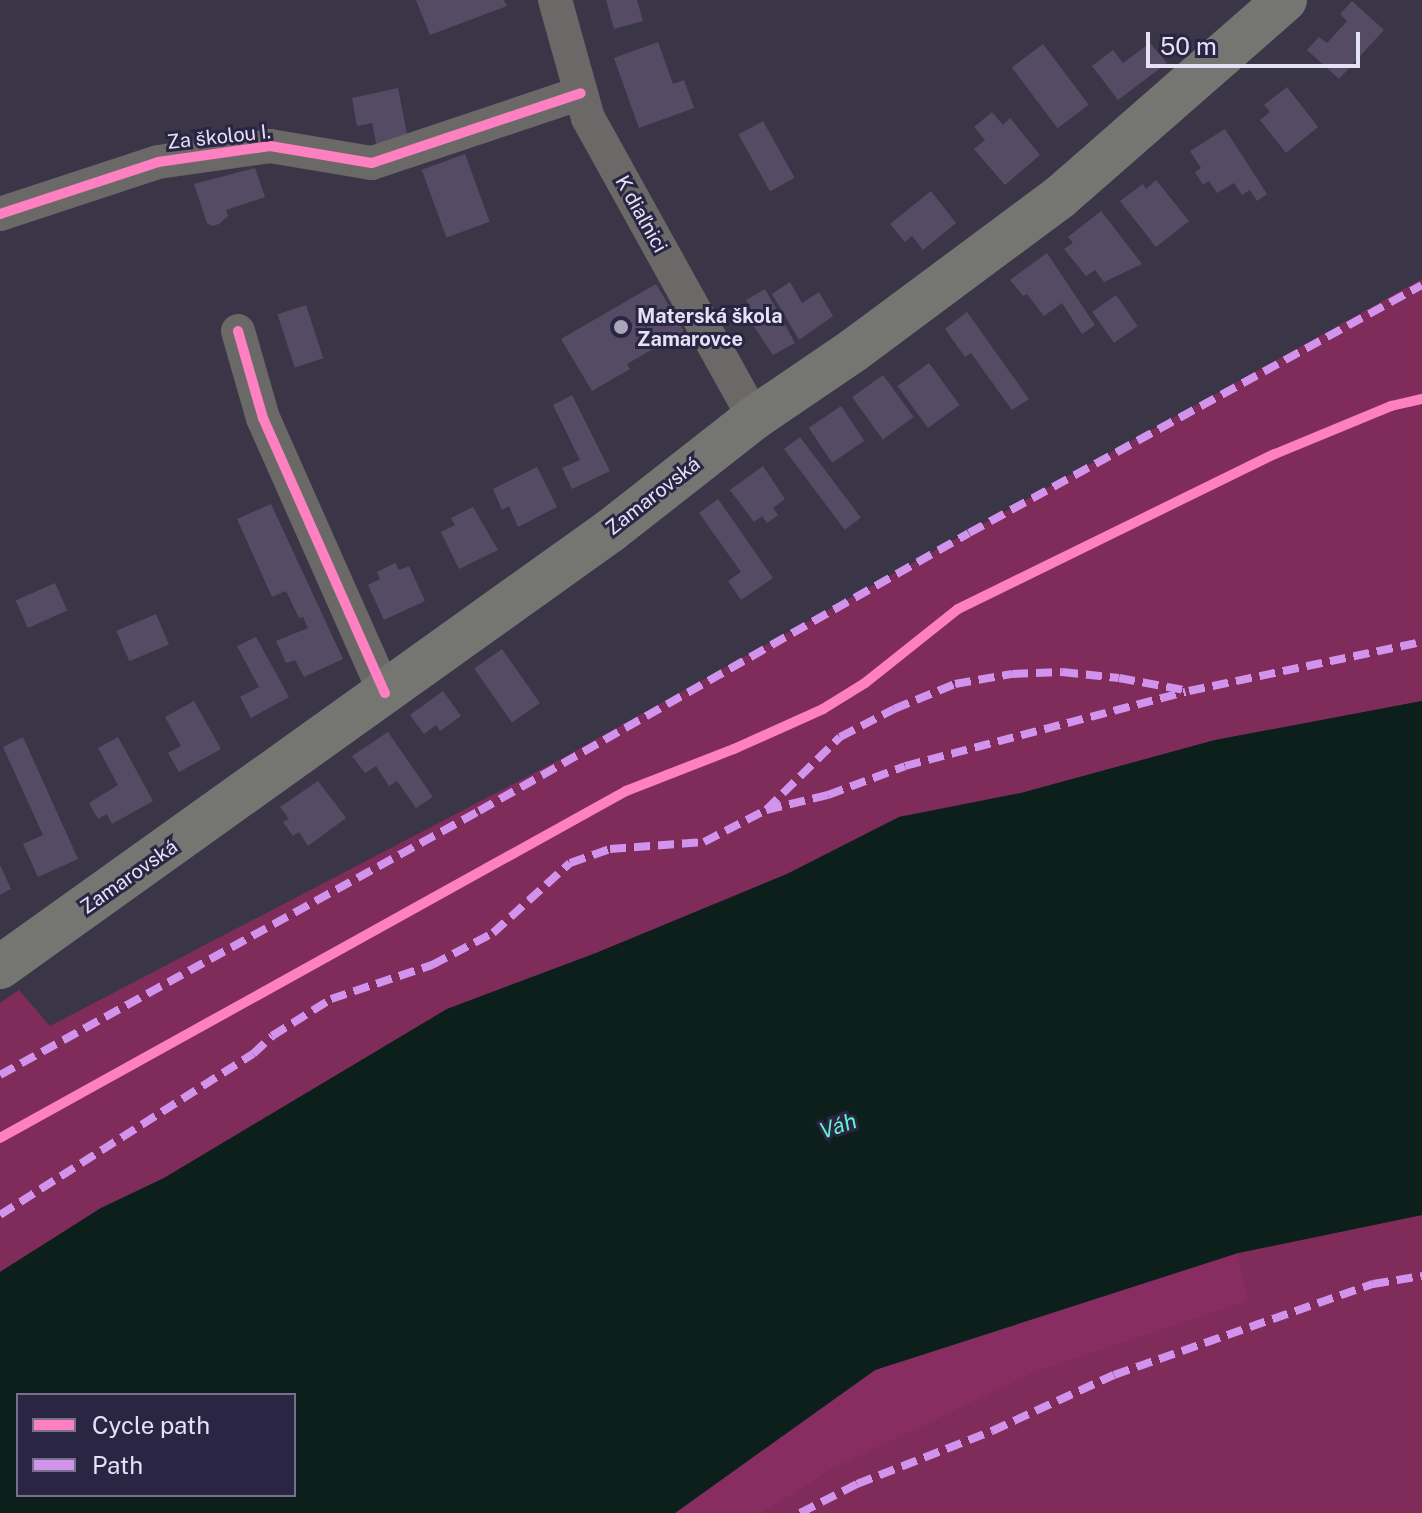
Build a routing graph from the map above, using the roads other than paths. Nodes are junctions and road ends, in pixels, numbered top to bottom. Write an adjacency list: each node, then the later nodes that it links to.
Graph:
1 (555, 0): 3 (street, K diaľnici)
2 (1285, 0): 6 (main road, Zamarovská)
3 (581, 93): 4 (street, Za školou I.); 6 (street, K diaľnici)
4 (0, 214)
5 (238, 331): 7 (street)
6 (754, 418): 7 (main road, Zamarovská)
7 (385, 693): 8 (main road, Zamarovská)
8 (0, 967)

